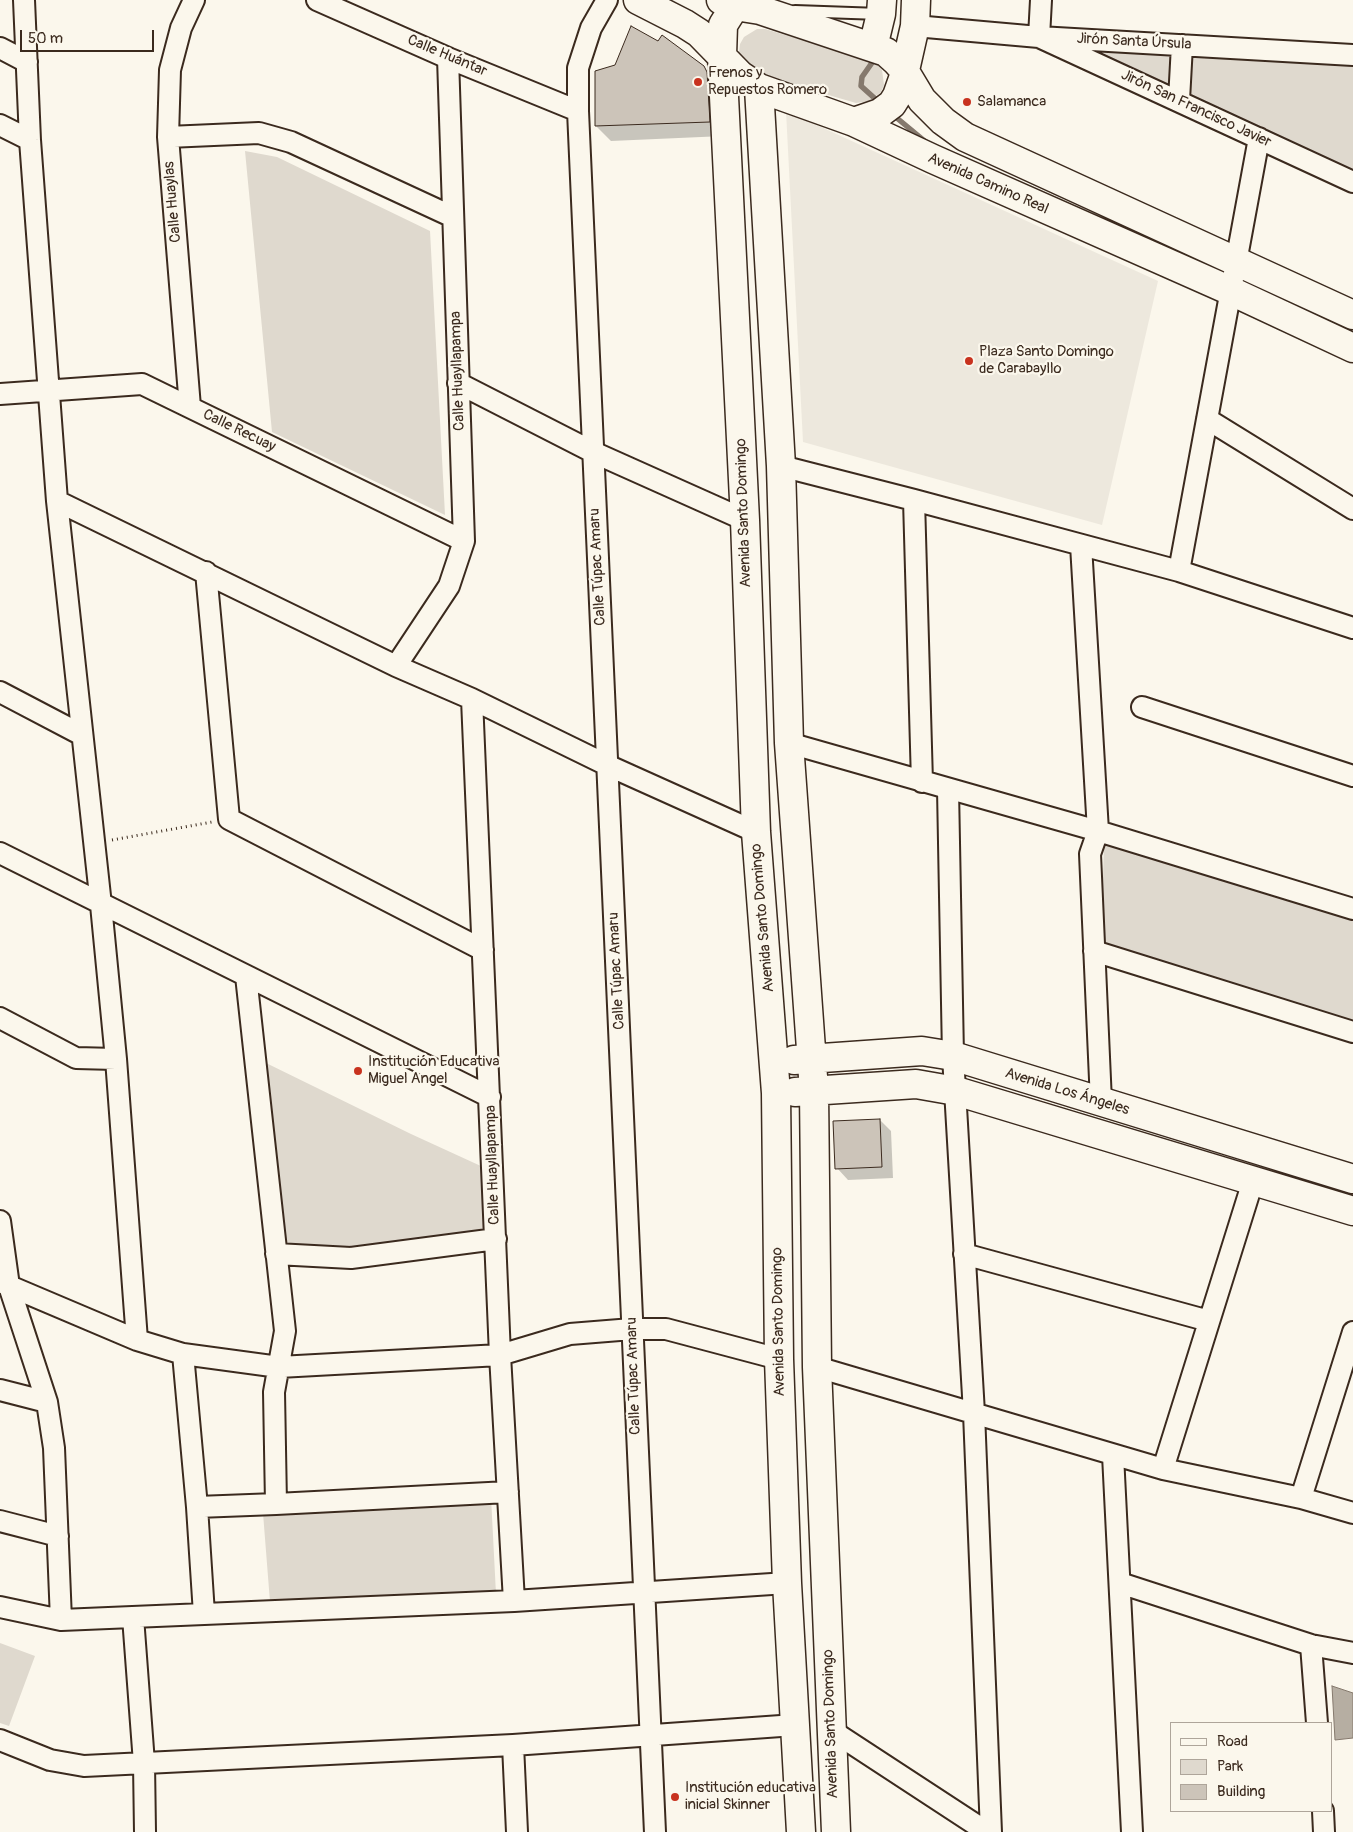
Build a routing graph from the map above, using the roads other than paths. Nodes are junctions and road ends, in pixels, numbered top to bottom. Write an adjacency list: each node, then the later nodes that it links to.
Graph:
1 (24, 0): 17 (street)
2 (194, 0): 24 (street, Calle Huaylas)
3 (317, 0): 16 (street, Calle Huántar)
4 (607, 0): 21 (street, Calle Túpac Amaru)
5 (638, 0): 15 (street, Avenida Camino Real)
6 (1041, 0): 10 (street)
7 (749, 5): 8 (lane); 12 (street); 15 (street, Avenida Santo Domingo)
8 (882, 7): 12 (street)
9 (915, 13): 10 (street, Jirón Santa Úrsula); 18 (street)
10 (1039, 36): 11 (street, Jirón Santa Úrsula); 20 (street, Jirón San Francisco Javier)
11 (1182, 45): 14 (street, Jirón Santa Úrsula); 20 (street)
12 (873, 47): 18 (street)
13 (0, 48): 17 (street)
14 (1353, 55)
15 (722, 56): 19 (street, Avenida Camino Real); 43 (street, Avenida Santo Domingo)
16 (448, 58): 21 (street, Calle Huántar); 28 (street, Calle Huayllapampa)
17 (28, 62): 26 (street)
18 (904, 70): 22 (street); 29 (street)
19 (759, 88): 22 (street, Avenida Camino Real); 39 (street, Avenida Santo Domingo)
20 (1179, 100): 25 (street, Jirón San Francisco Javier)
21 (578, 111): 38 (street, Calle Túpac Amaru)
22 (854, 122): 30 (street, Avenida Camino Real)
23 (0, 126): 26 (street)
24 (168, 137): 28 (street); 36 (street, Calle Huaylas)
25 (1260, 138): 27 (street, Jirón San Francisco Javier); 29 (street)
26 (30, 140): 34 (street)
27 (1353, 182)
28 (453, 217): 33 (street, Calle Huayllapampa)
29 (1236, 260): 30 (street); 31 (street)
30 (1231, 291): 32 (street, Avenida Camino Real); 37 (street)
31 (1353, 315)
32 (1353, 348)
33 (458, 383): 38 (street); 44 (street, Calle Huayllapampa)
34 (49, 389): 35 (street, Calle Recuay); 36 (street, Calle Recuay); 41 (street)
35 (0, 394)
36 (190, 407): 44 (street, Calle Recuay)
37 (1207, 419): 42 (street); 46 (street)
38 (593, 452): 43 (street); 55 (street, Calle Túpac Amaru)
39 (780, 466): 40 (street); 54 (street, Avenida Santo Domingo)
40 (914, 500): 45 (street); 57 (street)
41 (57, 501): 47 (street); 53 (street)
42 (1353, 509)
43 (745, 520): 60 (street, Avenida Santo Domingo)
44 (464, 541): 49 (street, Calle Huayllapampa)
45 (1081, 545): 46 (street); 59 (street)
46 (1179, 571): 48 (street)
47 (206, 572): 49 (street); 64 (street)
48 (1353, 628)
49 (396, 666): 51 (street)
50 (0, 692): 53 (street)
51 (472, 699): 55 (street); 64 (street, Calle Huayllapampa)
52 (1142, 707): 56 (street)
53 (82, 735): 62 (street)
54 (789, 743): 57 (street); 70 (street, Avenida Santo Domingo)
55 (607, 765): 60 (street); 87 (street, Calle Túpac Amaru)
56 (1353, 776)
57 (922, 782): 58 (street)
58 (948, 789): 59 (street); 69 (street)
59 (1098, 831): 63 (street); 65 (street)
60 (756, 832): 72 (street, Avenida Santo Domingo)
61 (0, 853): 62 (street)
62 (101, 905): 66 (street); 71 (street)
63 (1353, 909)
64 (483, 950): 76 (street, Calle Huayllapampa)
65 (1094, 951): 68 (street); 77 (street)
66 (246, 976): 76 (street); 83 (street)
67 (0, 1018): 71 (street)
68 (1353, 1032)
69 (953, 1056): 70 (street, Avenida Los Ángeles); 74 (street); 77 (street, Avenida Los Ángeles)
70 (812, 1058): 72 (street, Avenida Los Ángeles); 73 (street, Avenida Santo Domingo)
71 (116, 1059): 89 (street)
72 (774, 1062): 75 (street, Avenida Santo Domingo)
73 (814, 1091): 74 (street, Avenida Los Ángeles); 75 (street, Avenida Los Ángeles); 94 (street, Avenida Santo Domingo)
74 (956, 1091): 79 (street, Avenida Los Ángeles); 84 (street)
75 (776, 1093): 92 (street, Avenida Santo Domingo)
76 (490, 1097): 82 (street, Calle Huayllapampa)
77 (1101, 1102): 78 (street, Avenida Los Ángeles)
78 (1353, 1179)
79 (1253, 1182): 80 (street, Avenida Los Ángeles); 86 (street)
80 (1353, 1212)
81 (0, 1221): 85 (street)
82 (496, 1239): 83 (street); 91 (street, Calle Huayllapampa)
83 (276, 1254): 93 (street)
84 (964, 1254): 86 (street); 97 (street)
85 (4, 1284): 89 (street); 96 (street)
86 (1209, 1321): 99 (street)
87 (632, 1329): 91 (street); 92 (street); 109 (street, Calle Túpac Amaru)
88 (1353, 1332): 101 (street)
89 (137, 1340): 90 (street)
90 (183, 1354): 93 (street); 103 (street)
91 (500, 1354): 93 (street); 100 (street, Calle Huayllapampa)
92 (779, 1359): 107 (street, Avenida Santo Domingo)
93 (279, 1367): 102 (street)
94 (817, 1368): 97 (street); 119 (street, Avenida Santo Domingo)
95 (0, 1390): 96 (street)
96 (47, 1402): 106 (street)
97 (974, 1413): 98 (street); 131 (street)
98 (1113, 1455): 99 (street); 108 (street)
99 (1163, 1469): 101 (street)
100 (508, 1492): 102 (street); 110 (street, Calle Huayllapampa)
101 (1300, 1498): 104 (street)
102 (276, 1504): 103 (street)
103 (198, 1507): 112 (street)
104 (1353, 1513)
105 (0, 1521): 106 (street)
106 (58, 1536): 114 (street)
107 (787, 1583): 109 (street); 118 (street, Avenida Santo Domingo)
108 (1120, 1583): 115 (street); 132 (street)
109 (644, 1592): 110 (street); 120 (street, Calle Túpac Amaru)
110 (514, 1601): 112 (street)
111 (0, 1607): 114 (street)
112 (204, 1614): 113 (street)
113 (133, 1617): 114 (street); 123 (street)
114 (61, 1620)
115 (1311, 1645): 116 (street); 117 (street)
116 (1353, 1653)
117 (1317, 1722)
118 (795, 1725): 120 (street); 128 (street, Avenida Santo Domingo)
119 (831, 1730): 129 (street, Avenida Santo Domingo); 130 (street)
120 (650, 1734): 122 (street); 127 (street, Calle Túpac Amaru)
121 (0, 1740): 123 (street)
122 (513, 1745): 123 (street); 126 (street)
123 (144, 1763): 125 (street)
124 (1323, 1812): 133 (street)
125 (145, 1832)
126 (517, 1832)
127 (654, 1832)
128 (801, 1832)
129 (836, 1832)
130 (986, 1832)
131 (991, 1832)
132 (1132, 1832)
133 (1324, 1832)

